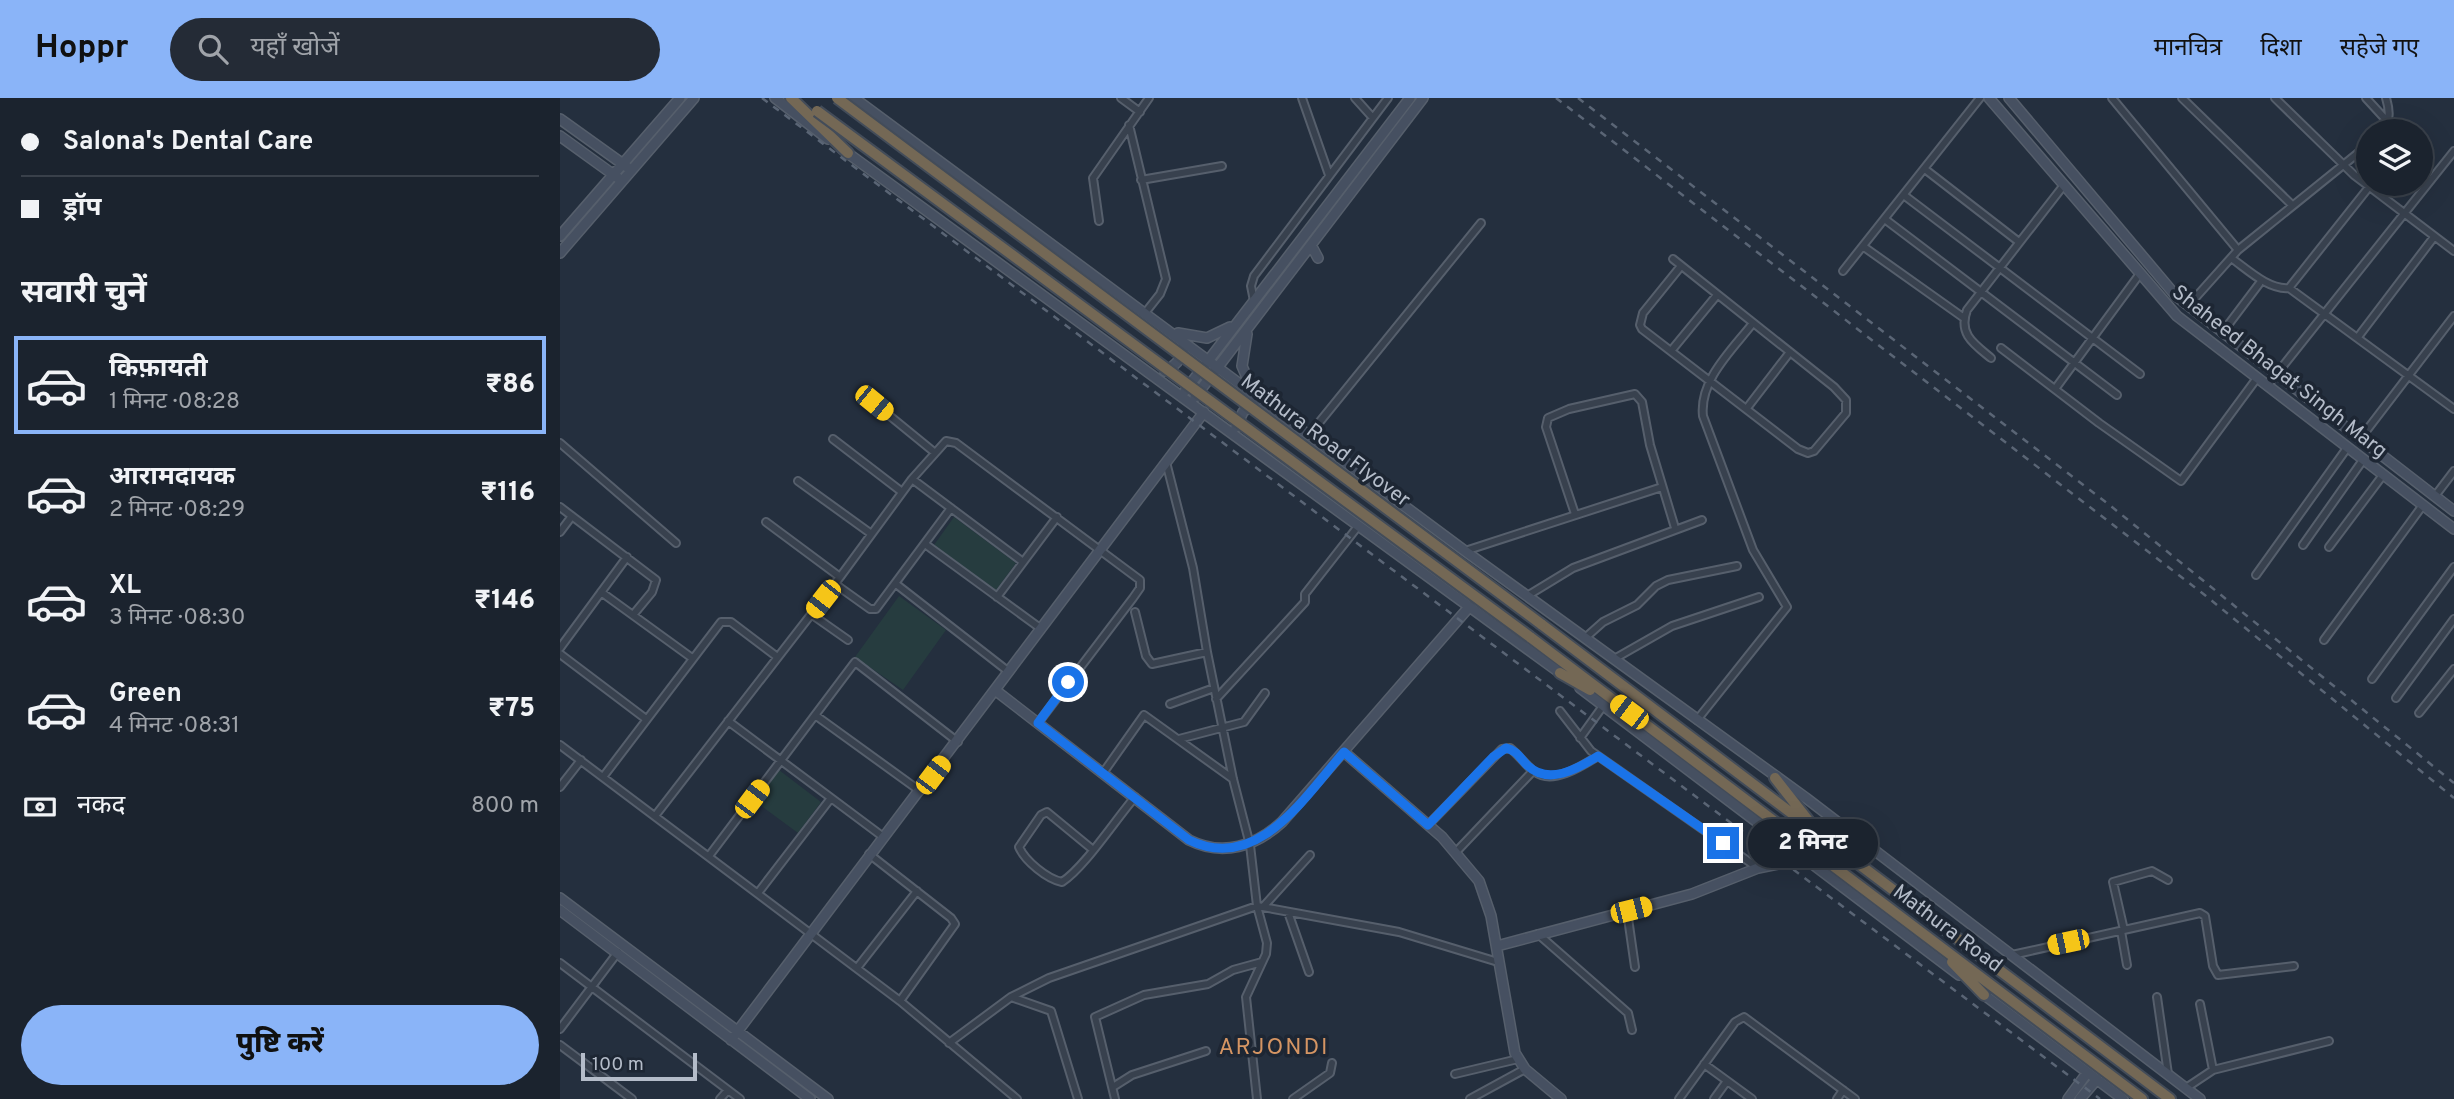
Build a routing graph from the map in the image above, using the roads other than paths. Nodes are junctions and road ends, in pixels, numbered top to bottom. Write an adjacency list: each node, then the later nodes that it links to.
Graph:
1 (680, 98): 34 (street)
2 (694, 98): 37 (street)
3 (775, 98): 31 (street)
4 (791, 98): 31 (highway)
5 (800, 98): 184 (highway, Mathura Road Flyover, bridge)
6 (836, 98): 209 (highway, Mathura Road Flyover, bridge)
7 (854, 98): 75 (street)
8 (1121, 98): 23 (street)
9 (1149, 98): 23 (street)
10 (1302, 98): 40 (street)
11 (1355, 98): 24 (street)
12 (1388, 98): 24 (street)
13 (1410, 98): 33 (street)
14 (1423, 98): 33 (street)
15 (1980, 98): 38 (street)
16 (1989, 98): 44 (street, Shaheed Bhagat Singh Marg)
17 (2009, 98): 73 (street, Shaheed Bhagat Singh Marg)
18 (2112, 98): 58 (street)
19 (2182, 98): 48 (street)
20 (2275, 98): 35 (street)
21 (2365, 98): 26 (street)
22 (2386, 98): 27 (street)
23 (1140, 111): 28 (street)
24 (1373, 118): 40 (street)
25 (560, 119): 34 (street)
26 (2386, 119)
27 (2389, 119)
28 (1129, 125): 42 (street); 51 (street)
29 (560, 136): 39 (street)
30 (2454, 151): 49 (street)
31 (848, 153): 95 (street)
32 (2356, 155): 35 (street)
33 (1370, 160): 56 (street); 72 (street)
34 (623, 164): 37 (street); 39 (street)
35 (2343, 165): 41 (street); 48 (street)
36 (1222, 166): 42 (street)
37 (631, 170): 43 (street)
38 (1926, 170): 45 (street); 55 (street)
39 (614, 174): 43 (street); 53 (street)
40 (1329, 175): 72 (street)
41 (2356, 176)
42 (1141, 180): 75 (street)
43 (622, 181): 60 (street)
44 (2064, 185): 55 (street); 67 (street, Shaheed Bhagat Singh Marg)
45 (1905, 196): 50 (street); 65 (street)
46 (2362, 196): 69 (street)
47 (2381, 196): 49 (street)
48 (2291, 204): 58 (street)
49 (2404, 213): 54 (street); 74 (street)
50 (1886, 220): 57 (street); 70 (street)
51 (1099, 221)
52 (1481, 223): 110 (street)
53 (560, 236)
54 (2434, 237): 59 (street); 83 (street)
55 (2020, 242): 65 (street)
56 (1311, 245): 61 (street); 80 (street)
57 (1864, 247): 66 (street); 77 (street)
58 (2238, 250): 62 (street)
59 (2454, 251)
60 (560, 253)
61 (1318, 258)
62 (2231, 258): 69 (street); 73 (street)
63 (1673, 260): 64 (street)
64 (1681, 266): 71 (street); 87 (street)
65 (2000, 266): 70 (street); 84 (street)
66 (1843, 271)
67 (2139, 275): 84 (street); 97 (street, Shaheed Bhagat Singh Marg)
68 (2259, 285): 82 (street)
69 (2289, 288): 74 (street)
70 (1980, 291): 77 (street); 91 (street)
71 (1717, 295): 79 (street); 87 (street)
72 (1254, 301): 78 (street)
73 (2188, 306): 82 (street, Shaheed Bhagat Singh Marg)
74 (2324, 311): 83 (street); 94 (street)
75 (1145, 313): 81 (street)
76 (2454, 316): 96 (street)
77 (1964, 318): 89 (street)
78 (1237, 321): 81 (street); 90 (street)
79 (1753, 323): 88 (street); 98 (street)
80 (1249, 329): 92 (street); 103 (street)
81 (1169, 330): 85 (street)
82 (2222, 333): 94 (street, Shaheed Bhagat Singh Marg)
83 (2358, 337): 96 (street)
84 (2094, 338): 91 (street); 93 (street)
85 (1182, 340): 90 (street); 95 (street)
86 (2001, 348): 100 (street)
87 (1671, 351): 98 (street)
88 (1790, 352): 106 (street); 106 (street)
89 (1991, 358)
90 (1208, 359): 92 (street); 101 (street)
91 (2074, 363): 100 (street); 102 (street)
92 (1220, 367): 103 (street); 104 (street)
93 (2140, 374)
94 (2276, 374): 99 (street); 112 (street, Shaheed Bhagat Singh Marg)
95 (1155, 375): 101 (street)
96 (2409, 377): 107 (street); 112 (street)
97 (2257, 378): 99 (street, Shaheed Bhagat Singh Marg); 100 (street)
98 (1708, 382): 106 (street); 188 (street)
99 (2267, 386): 114 (street, Shaheed Bhagat Singh Marg)
100 (2055, 389)
101 (1182, 395): 104 (street)
102 (2117, 395)
103 (1260, 398): 109 (street); 110 (street)
104 (1192, 402): 108 (street)
105 (874, 403): 115 (street)
106 (1747, 408)
107 (2454, 409)
108 (1205, 412): 109 (street); 117 (street)
109 (1238, 435): 134 (street)
110 (1309, 435): 144 (street)
111 (833, 439): 123 (street)
112 (2360, 439): 124 (street, Shaheed Bhagat Singh Marg)
113 (560, 443): 139 (street)
114 (2347, 448): 116 (street, Shaheed Bhagat Singh Marg); 149 (street)
115 (934, 452): 120 (street); 131 (street)
116 (2363, 460): 119 (street, Shaheed Bhagat Singh Marg); 141 (street)
117 (1166, 462): 143 (street); 167 (street)
118 (2454, 471): 124 (street)
119 (2383, 475): 125 (street, Shaheed Bhagat Singh Marg); 142 (street)
120 (912, 479): 123 (street); 127 (street)
121 (798, 481): 138 (street)
122 (1662, 487): 129 (street); 129 (street); 135 (street)
123 (902, 492): 138 (street)
124 (2435, 496): 128 (street, Shaheed Bhagat Singh Marg)
125 (2423, 505): 136 (street, Shaheed Bhagat Singh Marg); 165 (street)
126 (560, 507): 130 (street)
127 (951, 508): 140 (street); 146 (street)
128 (2454, 511)
129 (1575, 514): 144 (street)
130 (572, 516): 137 (street); 145 (street)
131 (1057, 517): 143 (street); 146 (street)
132 (1702, 520): 135 (street)
133 (766, 522): 150 (street)
134 (1359, 525): 157 (street); 180 (street)
135 (1675, 528): 154 (street)
136 (2454, 529)
137 (560, 532)
138 (870, 533): 150 (street)
139 (676, 543)
140 (925, 544): 152 (street); 155 (street)
141 (2303, 545)
142 (2329, 547)
143 (1100, 549): 162 (street); 190 (street)
144 (1465, 551): 154 (street)
145 (627, 557): 153 (street); 160 (street)
146 (1023, 562): 155 (street)
147 (1737, 566): 163 (street)
148 (2454, 567): 175 (street)
149 (2256, 575)
150 (840, 577): 151 (street)
151 (835, 584): 152 (street); 159 (street)
152 (896, 584): 173 (street)
153 (601, 592): 160 (street); 166 (street)
154 (1527, 596): 163 (street)
155 (997, 597): 162 (street)
156 (1759, 597): 171 (street)
157 (1470, 606): 174 (street); 196 (street)
158 (1135, 612): 167 (street)
159 (811, 614): 164 (street); 169 (street)
160 (633, 615): 170 (street)
161 (2454, 619): 179 (street)
162 (1040, 628): 173 (street)
163 (1585, 638): 171 (street)
164 (848, 640)
165 (2324, 640)
166 (560, 648)
167 (1207, 652): 176 (street)
168 (560, 654): 187 (street)
169 (776, 656): 170 (street); 189 (street)
170 (692, 658): 187 (street)
171 (1614, 659): 188 (street)
172 (2454, 669): 185 (street)
173 (1009, 672): 177 (street)
174 (1560, 673): 182 (street); 184 (highway)
175 (2372, 679)
176 (1214, 688): 180 (street); 181 (street)
177 (995, 690): 190 (street); 194 (street)
178 (1265, 693): 191 (street)
179 (2396, 698)
180 (1216, 699): 191 (street)
181 (1170, 704)
182 (1604, 706): 192 (street); 220 (street)
183 (1560, 711): 192 (street)
184 (1629, 712): 233 (highway, Mathura Road)
185 (2419, 713)
186 (815, 715): 194 (street); 199 (street); 206 (street)
187 (646, 719): 202 (street)
188 (1697, 720): 203 (street)
189 (728, 721): 199 (street); 210 (street)
190 (1038, 723): 201 (street)
191 (1223, 727): 193 (street); 204 (street)
192 (1580, 738): 197 (street)
193 (1179, 739): 201 (street); 204 (street)
194 (958, 742): 206 (street)
195 (560, 745): 198 (street)
196 (1344, 752): 211 (street); 214 (street)
197 (1598, 756): 200 (street); 221 (street)
198 (581, 761): 202 (street); 205 (street)
199 (781, 761): 208 (street); 219 (street)
200 (1533, 771): 211 (street); 216 (street)
201 (1103, 773): 207 (street)
202 (603, 777): 210 (street)
203 (1775, 778): 212 (highway); 236 (street)
204 (1233, 779): 214 (street)
205 (560, 787)
206 (920, 791): 213 (street)
207 (1135, 797): 214 (street); 215 (street)
208 (831, 798): 213 (street); 224 (street)
209 (1793, 814): 212 (highway, Mathura Road)
210 (655, 816): 219 (street)
211 (1428, 825): 216 (street)
212 (1816, 832): 294 (highway, Mathura Road)
213 (882, 836): 217 (street)
214 (1250, 845): 226 (street)
215 (1092, 849): 215 (street)
216 (1456, 852): 234 (street)
217 (869, 854): 223 (street); 231 (street)
218 (1310, 855): 226 (street)
219 (709, 856): 224 (street)
220 (1804, 859): 221 (street); 246 (street)
221 (1758, 868): 228 (street)
222 (2168, 880): 230 (street)
223 (917, 891): 243 (street); 249 (street)
224 (758, 893): 231 (street)
225 (560, 898): 253 (street)
226 (1260, 907): 229 (street); 237 (street); 247 (street)
227 (560, 910): 235 (street)
228 (1627, 911): 232 (street); 242 (street)
229 (1287, 912): 238 (street); 244 (street)
230 (2122, 930): 236 (street); 240 (street); 241 (street)
231 (810, 932): 243 (street); 253 (street)
232 (1538, 934): 234 (street); 252 (street)
233 (1926, 936): 246 (highway); 293 (highway, Mathura Road)
234 (1497, 946): 238 (street)
235 (618, 952): 245 (street); 254 (street)
236 (2010, 956): 266 (street)
237 (1262, 962): 269 (street); 281 (street)
238 (1499, 962): 259 (street)
239 (560, 963): 245 (street)
240 (2127, 965)
241 (2294, 966)
242 (1635, 967)
243 (857, 968): 249 (street)
244 (1309, 972)
245 (591, 987): 251 (street); 271 (street)
246 (1984, 995): 264 (street)
247 (1012, 997): 256 (street); 279 (street)
248 (2157, 997): 266 (street)
249 (900, 1001): 256 (street)
250 (2200, 1004): 263 (street)
251 (560, 1028)
252 (1632, 1030)
253 (738, 1031): 254 (street); 277 (street)
254 (731, 1040): 276 (street)
255 (2329, 1041): 263 (street)
256 (949, 1043): 278 (street)
257 (560, 1045): 273 (street)
258 (1206, 1051): 269 (street)
259 (1518, 1059): 262 (street); 265 (street)
260 (1332, 1063): 282 (street)
261 (1704, 1064): 268 (street); 272 (street); 285 (street)
262 (1525, 1069): 283 (street); 284 (street)
263 (2213, 1070): 270 (street)
264 (2087, 1073): 267 (street); 290 (street)
265 (1455, 1074)
266 (2168, 1075): 270 (street)
267 (2097, 1079): 291 (street); 292 (street)
268 (1727, 1081): 286 (street); 287 (street)
269 (1113, 1087): 280 (street)
270 (2186, 1088): 295 (street)
271 (728, 1090): 274 (street); 275 (street)
272 (1843, 1090): 288 (street); 289 (street)
273 (632, 1099)
274 (720, 1099)
275 (740, 1099)
276 (810, 1099)
277 (828, 1099)
278 (1017, 1099)
279 (1078, 1099)
280 (1115, 1099)
281 (1257, 1099)
282 (1293, 1099)
283 (1470, 1099)
284 (1561, 1099)
285 (1679, 1099)
286 (1714, 1099)
287 (1751, 1099)
288 (1837, 1099)
289 (1855, 1099)
290 (2068, 1099)
291 (2080, 1099)
292 (2123, 1099)
293 (2142, 1099)
294 (2170, 1099)
295 (2200, 1099)

